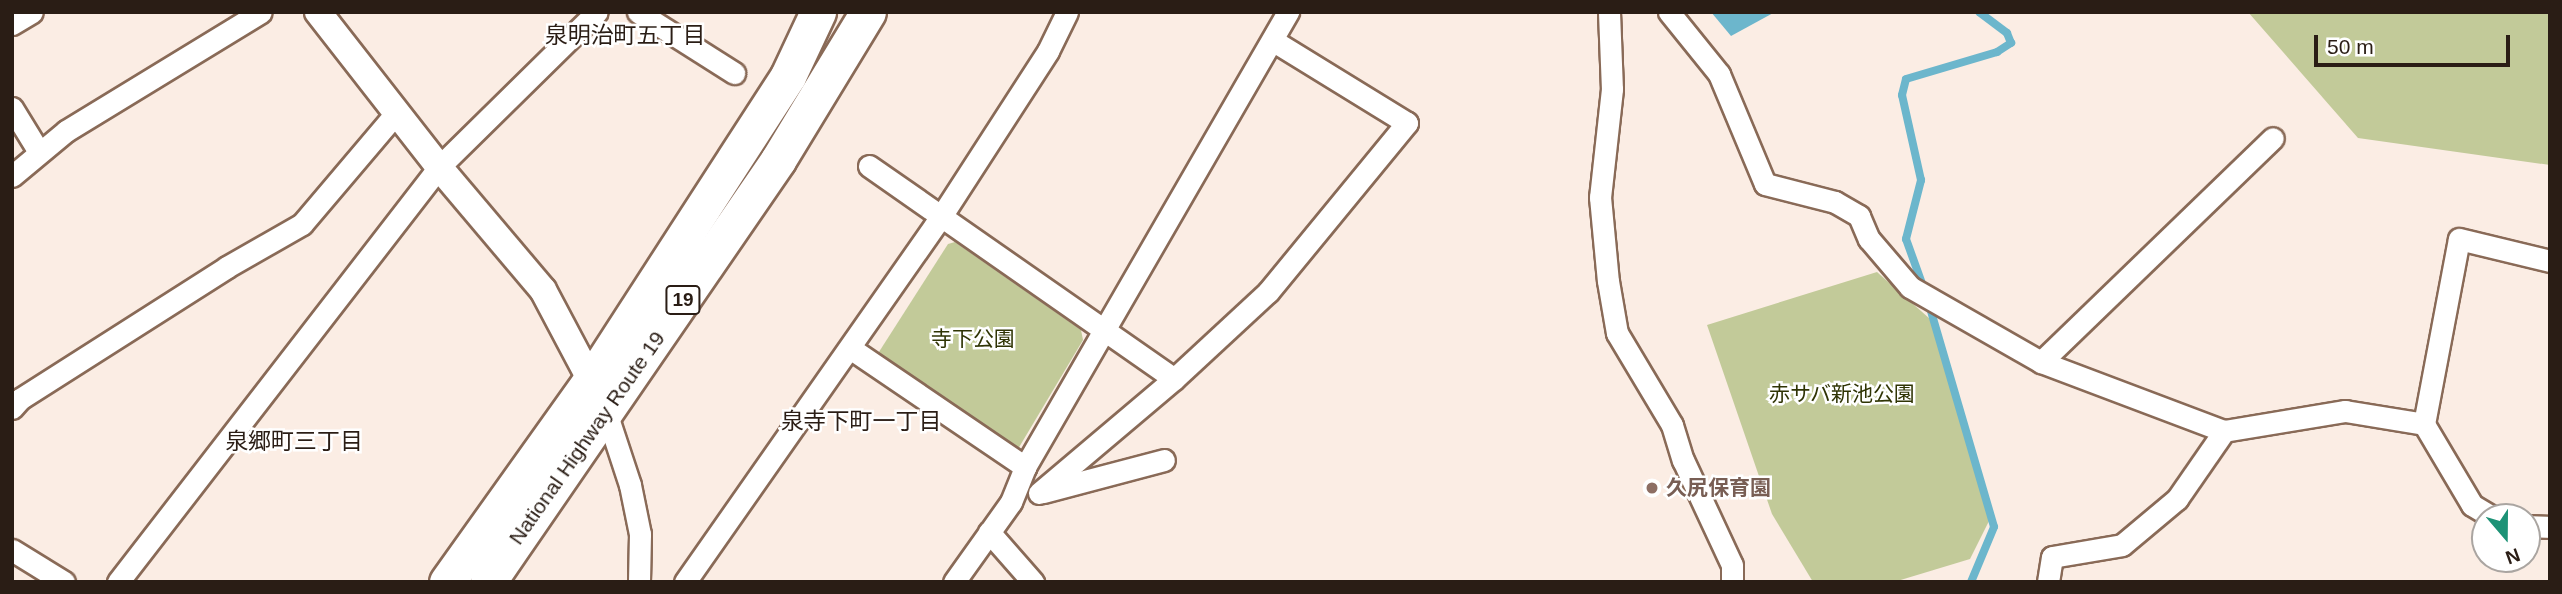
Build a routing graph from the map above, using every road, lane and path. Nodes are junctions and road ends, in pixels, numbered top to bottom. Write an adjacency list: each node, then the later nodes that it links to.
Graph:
1 (32, 12): 12 (street)
2 (261, 12): 18 (street)
3 (318, 12): 16 (street)
4 (597, 12): 20 (street)
5 (638, 12): 14 (street)
6 (818, 12): 27 (highway, National Highway Route 19 / 19)
7 (868, 12): 30 (highway, National Highway Route 19 / 19)
8 (1068, 12): 22 (street)
9 (1288, 12): 13 (street)
10 (1609, 12): 48 (street)
11 (1669, 12): 26 (street)
12 (12, 24)
13 (1272, 40): 24 (street); 28 (street)
14 (734, 73)
15 (12, 108): 18 (street)
16 (396, 113): 20 (street); 29 (street)
17 (2273, 138): 26 (street)
18 (39, 152): 21 (street)
19 (869, 166): 22 (street)
20 (439, 167): 27 (street); 41 (street)
21 (12, 176)
22 (942, 215): 24 (street); 25 (street)
23 (2550, 261): 31 (street)
24 (1103, 329): 28 (street); 34 (street)
25 (850, 348): 34 (street); 45 (street)
26 (2041, 362): 32 (street)
27 (592, 379): 30 (street); 42 (highway, National Highway Route 19 / 19)
28 (1174, 379): 35 (street)
29 (12, 408)
30 (606, 412): 43 (highway, National Highway Route 19 / 19); 44 (street)
31 (2424, 424): 32 (street); 37 (street)
32 (2224, 431): 49 (street)
33 (1164, 460): 35 (street)
34 (1024, 467): 36 (street)
35 (1039, 493): 36 (street)
36 (1011, 502): 38 (street)
37 (2471, 503)
38 (989, 532): 46 (street); 47 (street)
39 (12, 550): 40 (street)
40 (64, 582)
41 (118, 582)
42 (447, 582)
43 (488, 582)
44 (639, 582)
45 (685, 582)
46 (954, 582)
47 (1033, 582)
48 (1732, 582)
49 (2048, 582)

